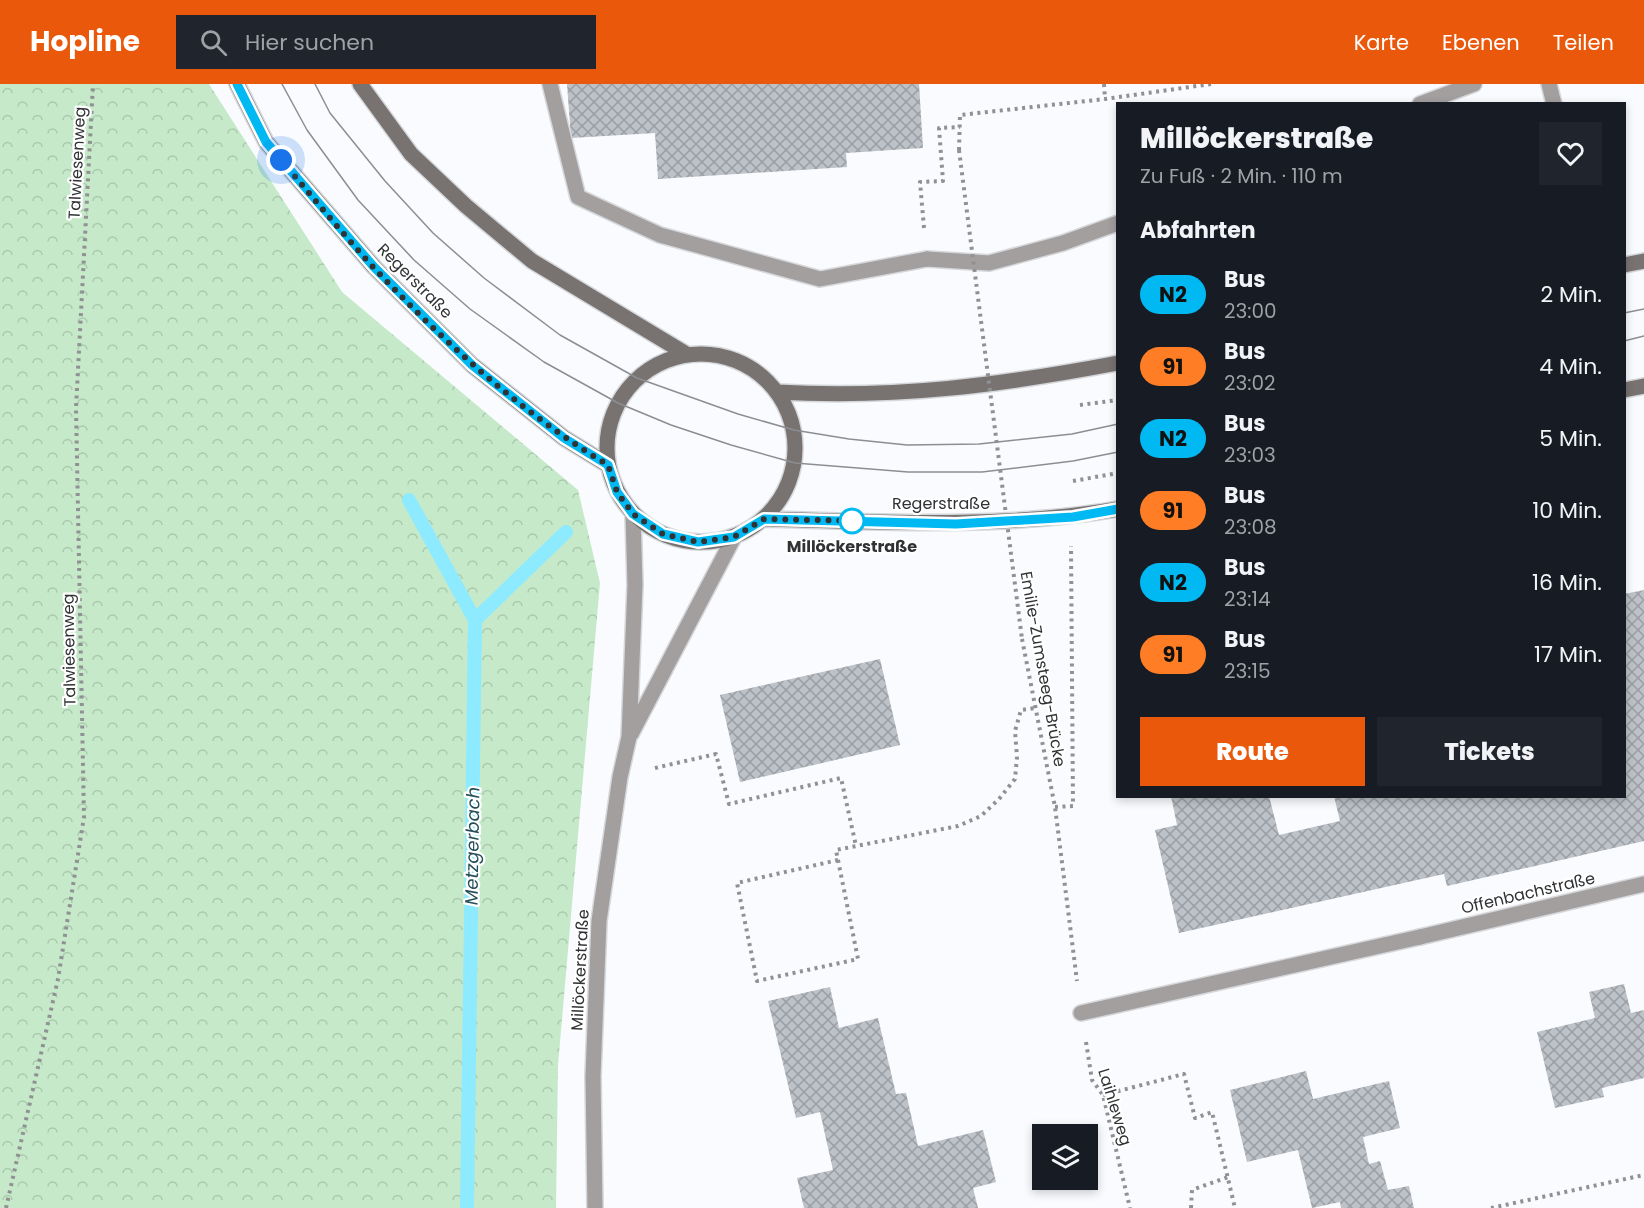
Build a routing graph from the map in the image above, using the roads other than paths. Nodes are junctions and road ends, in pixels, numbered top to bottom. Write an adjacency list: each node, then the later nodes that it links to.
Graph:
1 (237, 84): 16 (main road, Regerstraße)
2 (360, 84): 11 (main road)
3 (550, 84): 8 (street)
4 (1474, 84): 6 (street)
5 (1549, 84): 7 (street)
6 (1427, 102)
7 (1554, 102)
8 (1116, 224)
9 (1644, 261): 10 (main road)
10 (1626, 265)
11 (688, 355): 15 (main road); 16 (main road)
12 (1116, 363): 15 (main road)
13 (1644, 386): 14 (main road)
14 (1626, 390)
15 (777, 392): 19 (main road)
16 (608, 465): 18 (main road)
17 (1116, 509): 19 (main road, Regerstraße)
18 (633, 514): 20 (main road); 21 (street, Millöckerstraße)
19 (764, 519): 20 (main road)
20 (734, 537): 21 (street, Millöckerstraße)
21 (629, 737): 24 (street, Millöckerstraße)
22 (1644, 884): 23 (street, Offenbachstraße)
23 (1081, 1013)
24 (595, 1208)

